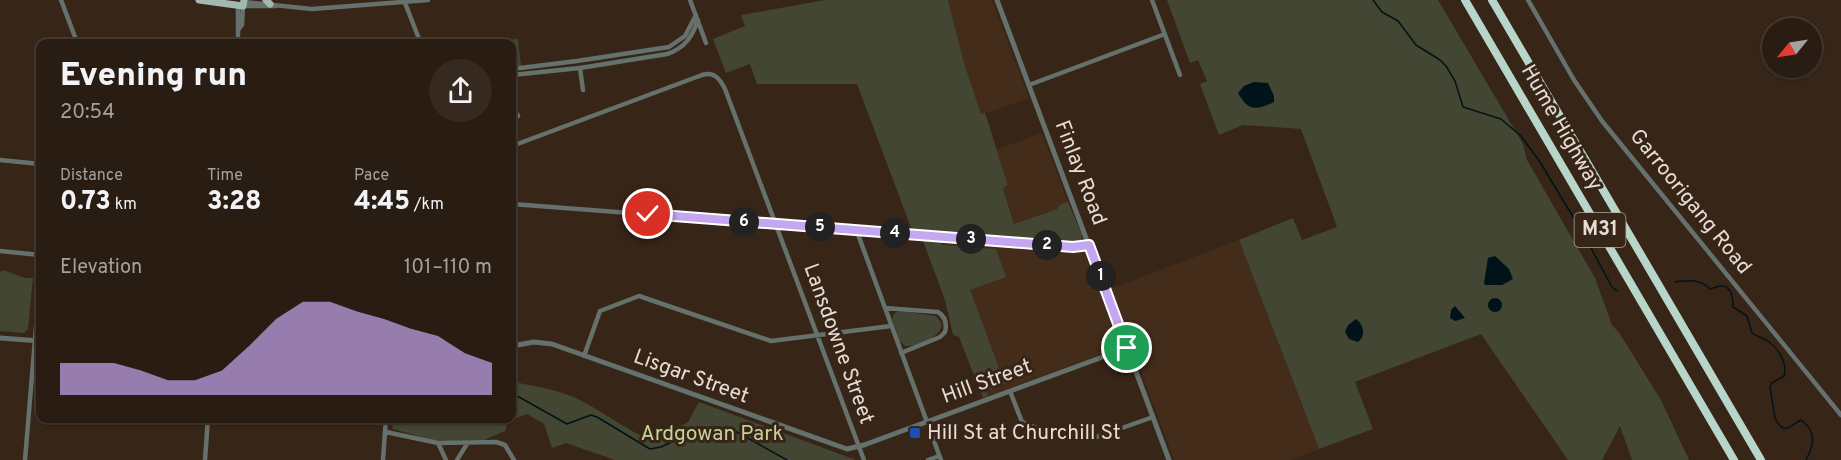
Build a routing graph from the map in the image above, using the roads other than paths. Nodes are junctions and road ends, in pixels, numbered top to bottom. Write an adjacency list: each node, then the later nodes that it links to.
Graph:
1 (61, 0): 17 (street)
2 (199, 0): 3 (main road)
3 (209, 0): 12 (main road)
4 (225, 0): 12 (main road)
5 (428, 0): 14 (street)
6 (690, 0): 15 (street)
7 (997, 0): 25 (street, Finlay Road)
8 (1152, 0): 16 (street)
9 (1465, 0): 68 (highway, Hume Highway / M31)
10 (1492, 0): 69 (highway, Hume Highway / M31)
11 (1528, 0): 49 (street, Garroorigang Road)
12 (241, 2): 13 (street); 18 (street)
13 (270, 3): 14 (street)
14 (405, 3): 19 (street)
15 (697, 17): 20 (street); 21 (street); 22 (street)
16 (1165, 34): 24 (street); 25 (street)
17 (75, 37)
18 (238, 39)
19 (419, 39)
20 (706, 43)
21 (516, 68)
22 (580, 68): 23 (street); 26 (street)
23 (516, 75)
24 (1180, 75)
25 (1029, 85): 35 (street, Finlay Road)
26 (584, 90)
27 (516, 113): 28 (street)
28 (518, 116)
29 (516, 145): 33 (street, Lansdowne Street)
30 (0, 160): 31 (street)
31 (36, 164)
32 (516, 204): 33 (street)
33 (776, 224): 34 (street); 40 (street, Lansdowne Street)
34 (856, 229): 35 (street); 38 (street)
35 (1089, 245): 44 (street, Finlay Road)
36 (0, 251): 37 (street)
37 (36, 255)
38 (885, 308): 39 (street); 45 (street)
39 (891, 326): 40 (street); 45 (street)
40 (816, 336): 46 (street); 57 (street, Lansdowne Street)
41 (0, 338): 42 (street)
42 (36, 341)
43 (516, 345): 46 (street, Lisgar Street)
44 (1127, 348): 48 (street, Hill Street); 50 (street, Finlay Road)
45 (901, 353): 51 (street)
46 (584, 356): 57 (street, Lisgar Street)
47 (36, 359): 59 (street)
48 (1010, 391): 50 (street); 51 (street, Hill Street)
49 (1841, 415)
50 (1153, 417): 67 (street, Finlay Road)
51 (927, 422): 57 (street, Hill Street); 58 (street)
52 (208, 423): 60 (street)
53 (386, 423): 54 (street)
54 (386, 432): 55 (street); 61 (street)
55 (438, 443): 56 (street); 62 (street)
56 (467, 444): 63 (street); 64 (street)
57 (859, 447): 65 (street, Lansdowne Street)
58 (940, 458): 66 (street)
59 (25, 460)
60 (205, 460)
61 (383, 460)
62 (446, 460)
63 (457, 460)
64 (514, 460)
65 (864, 460)
66 (928, 460)
67 (1169, 460)
68 (1734, 460)
69 (1761, 460)

